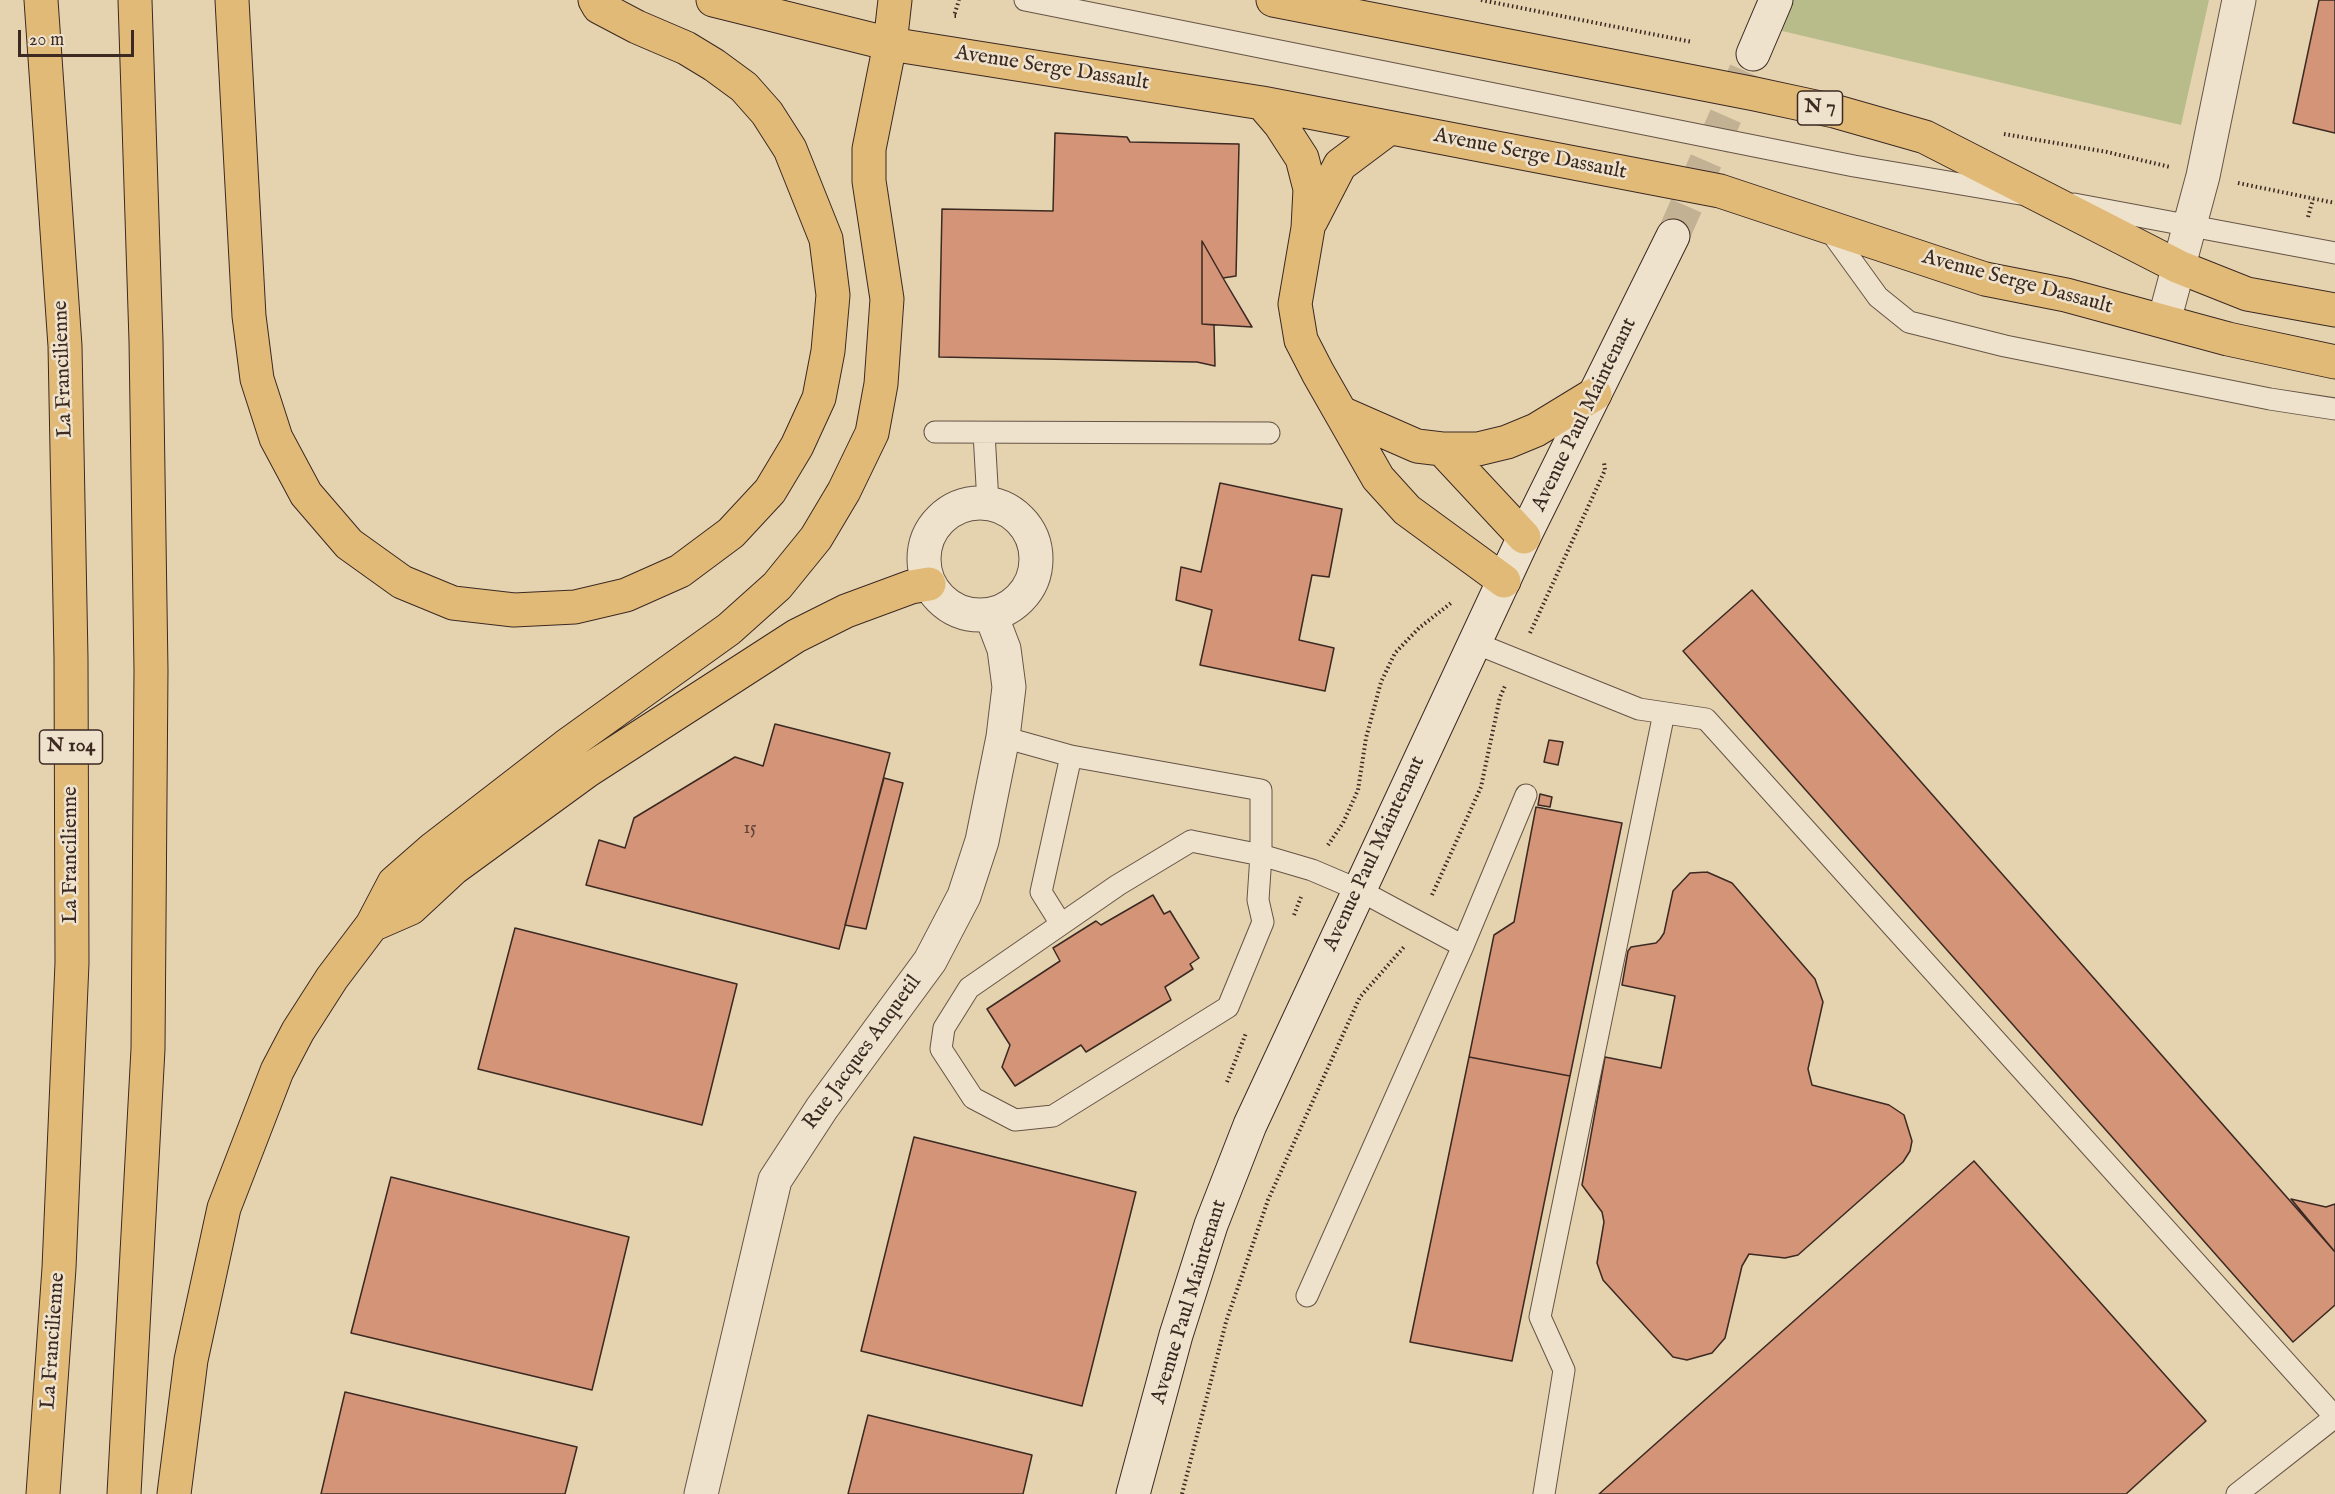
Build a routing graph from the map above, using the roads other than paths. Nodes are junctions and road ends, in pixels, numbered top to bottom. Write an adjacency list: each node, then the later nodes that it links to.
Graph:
1 (41, 0): 48 (main road, La Francilienne / N 104)
2 (135, 0): 49 (main road)
3 (232, 0): 4 (main road)
4 (595, 0)
5 (713, 0): 11 (main road, Avenue Serge Dassault)
6 (895, 0): 11 (main road)
7 (1025, 0): 15 (lane)
8 (1273, 0): 15 (main road, N 7)
9 (1776, 0): 12 (street)
10 (2239, 0): 16 (street)
11 (890, 44): 13 (main road, Avenue Serge Dassault); 45 (main road)
12 (1753, 54)
13 (1262, 103): 14 (main road, Avenue Serge Dassault); 17 (main road)
14 (1388, 129): 17 (main road); 18 (main road, Avenue Serge Dassault)
15 (2045, 199): 16 (lane); 21 (main road, N 7)
16 (2190, 224): 20 (lane); 21 (street)
17 (1308, 228): 27 (main road)
18 (1828, 228): 23 (main road, Avenue Serge Dassault); 26 (lane)
19 (1673, 236): 25 (street, Avenue Paul Maintenant)
20 (2335, 254)
21 (2179, 267): 22 (main road, N 7); 23 (street)
22 (2335, 310)
23 (2164, 321): 24 (main road, Avenue Serge Dassault)
24 (2335, 362)
25 (1595, 394): 31 (main road); 33 (street, Avenue Paul Maintenant)
26 (2335, 409)
27 (1344, 414): 31 (main road); 34 (main road)
28 (935, 432): 29 (lane)
29 (984, 433): 30 (lane); 32 (lane)
30 (1269, 433)
31 (1442, 449): 33 (main road)
32 (988, 503): 35 (street); 36 (street)
33 (1524, 537): 34 (street, Avenue Paul Maintenant)
34 (1504, 581): 37 (street, Avenue Paul Maintenant)
35 (929, 584): 36 (street); 45 (main road)
36 (991, 615): 39 (street, Rue Jacques Anquetil)
37 (1474, 643): 38 (lane); 43 (street, Avenue Paul Maintenant)
38 (1664, 713): 53 (lane); 54 (lane)
39 (1003, 737): 40 (lane); 51 (street, Rue Jacques Anquetil)
40 (1071, 756): 42 (lane); 44 (lane)
41 (1526, 795): 46 (lane)
42 (1261, 855): 43 (lane); 44 (lane); 44 (lane)
43 (1359, 890): 46 (lane); 52 (street, Avenue Paul Maintenant)
44 (1061, 924)
45 (372, 925): 50 (main road)
46 (1463, 946): 47 (lane)
47 (1307, 1296)
48 (43, 1494)
49 (124, 1494)
50 (174, 1494)
51 (701, 1494)
52 (1133, 1494)
53 (1544, 1494)
54 (2238, 1494)

